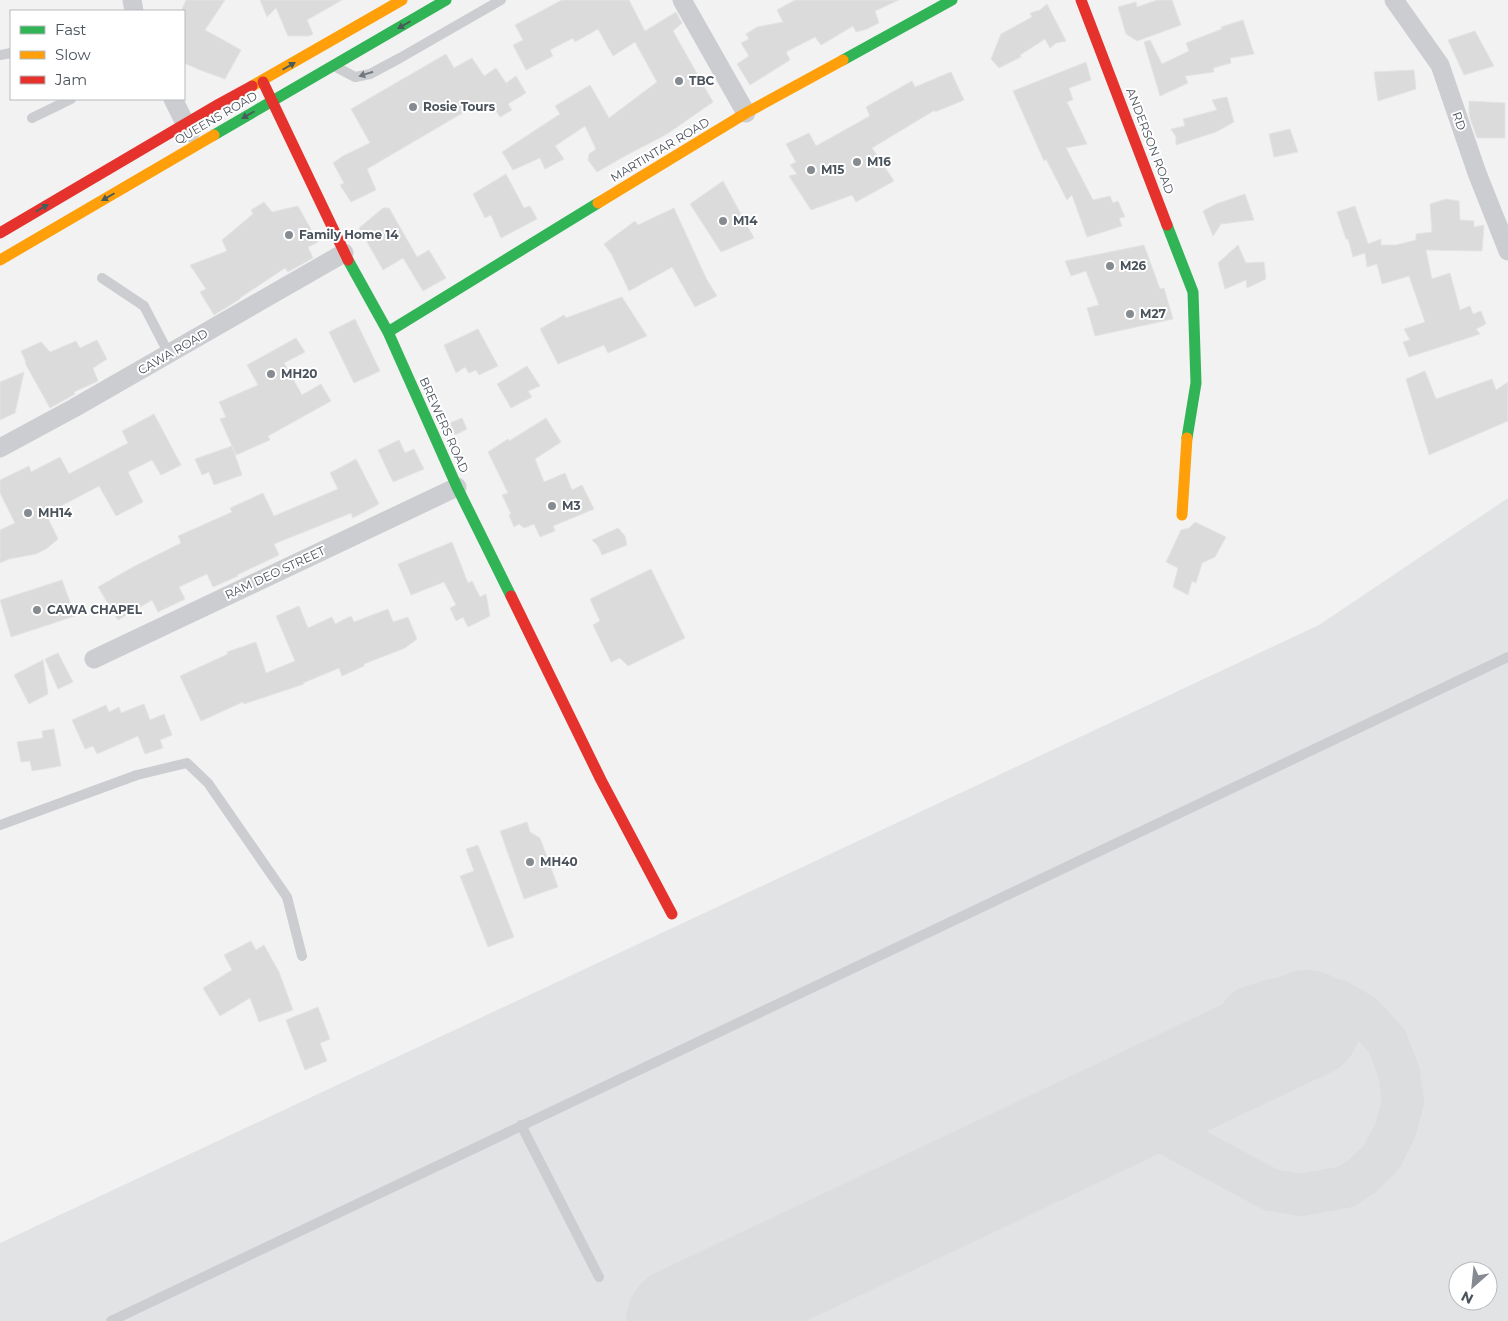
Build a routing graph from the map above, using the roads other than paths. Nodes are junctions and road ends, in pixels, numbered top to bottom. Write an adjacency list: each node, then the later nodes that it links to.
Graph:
1 (402, 0): 9 (street, QUEENS ROAD, one-way to 1)
2 (446, 0): 8 (street, QUEENS ROAD, one-way to 8)
3 (501, 0): 8 (lane, one-way to 8)
4 (682, 0): 13 (street)
5 (952, 0): 13 (street, MARTINTAR ROAD)
6 (1081, 0): 26 (street, ANDERSON ROAD)
7 (1394, 0): 18 (street, RD)
8 (333, 66): 12 (street, QUEENS ROAD)
9 (262, 81): 12 (street, BREWERS ROAD); 15 (street, QUEENS ROAD)
10 (69, 100): 14 (lane)
11 (174, 100): 15 (street)
12 (273, 100): 16 (street, QUEENS ROAD, one-way to 16); 19 (street, BREWERS ROAD)
13 (746, 113): 22 (street, MARTINTAR ROAD)
14 (32, 118)
15 (186, 125): 16 (street); 17 (street, QUEENS ROAD, one-way to 15)
16 (197, 145): 20 (street, QUEENS ROAD, one-way to 20)
17 (0, 232)
18 (1508, 251)
19 (344, 253): 22 (street, BREWERS ROAD); 23 (street, CAWA ROAD)
20 (0, 260)
21 (102, 278): 23 (lane)
22 (388, 332): 25 (street, BREWERS ROAD)
23 (169, 354): 24 (street, CAWA ROAD)
24 (0, 448)
25 (456, 487): 28 (street, RAM DEO STREET); 30 (street, BREWERS ROAD)
26 (1182, 515)
27 (1508, 658): 32 (lane)
28 (94, 659)
29 (0, 826): 31 (lane)
30 (672, 914)
31 (302, 956)
32 (521, 1126): 33 (lane); 34 (lane)
33 (599, 1277)
34 (111, 1321)

